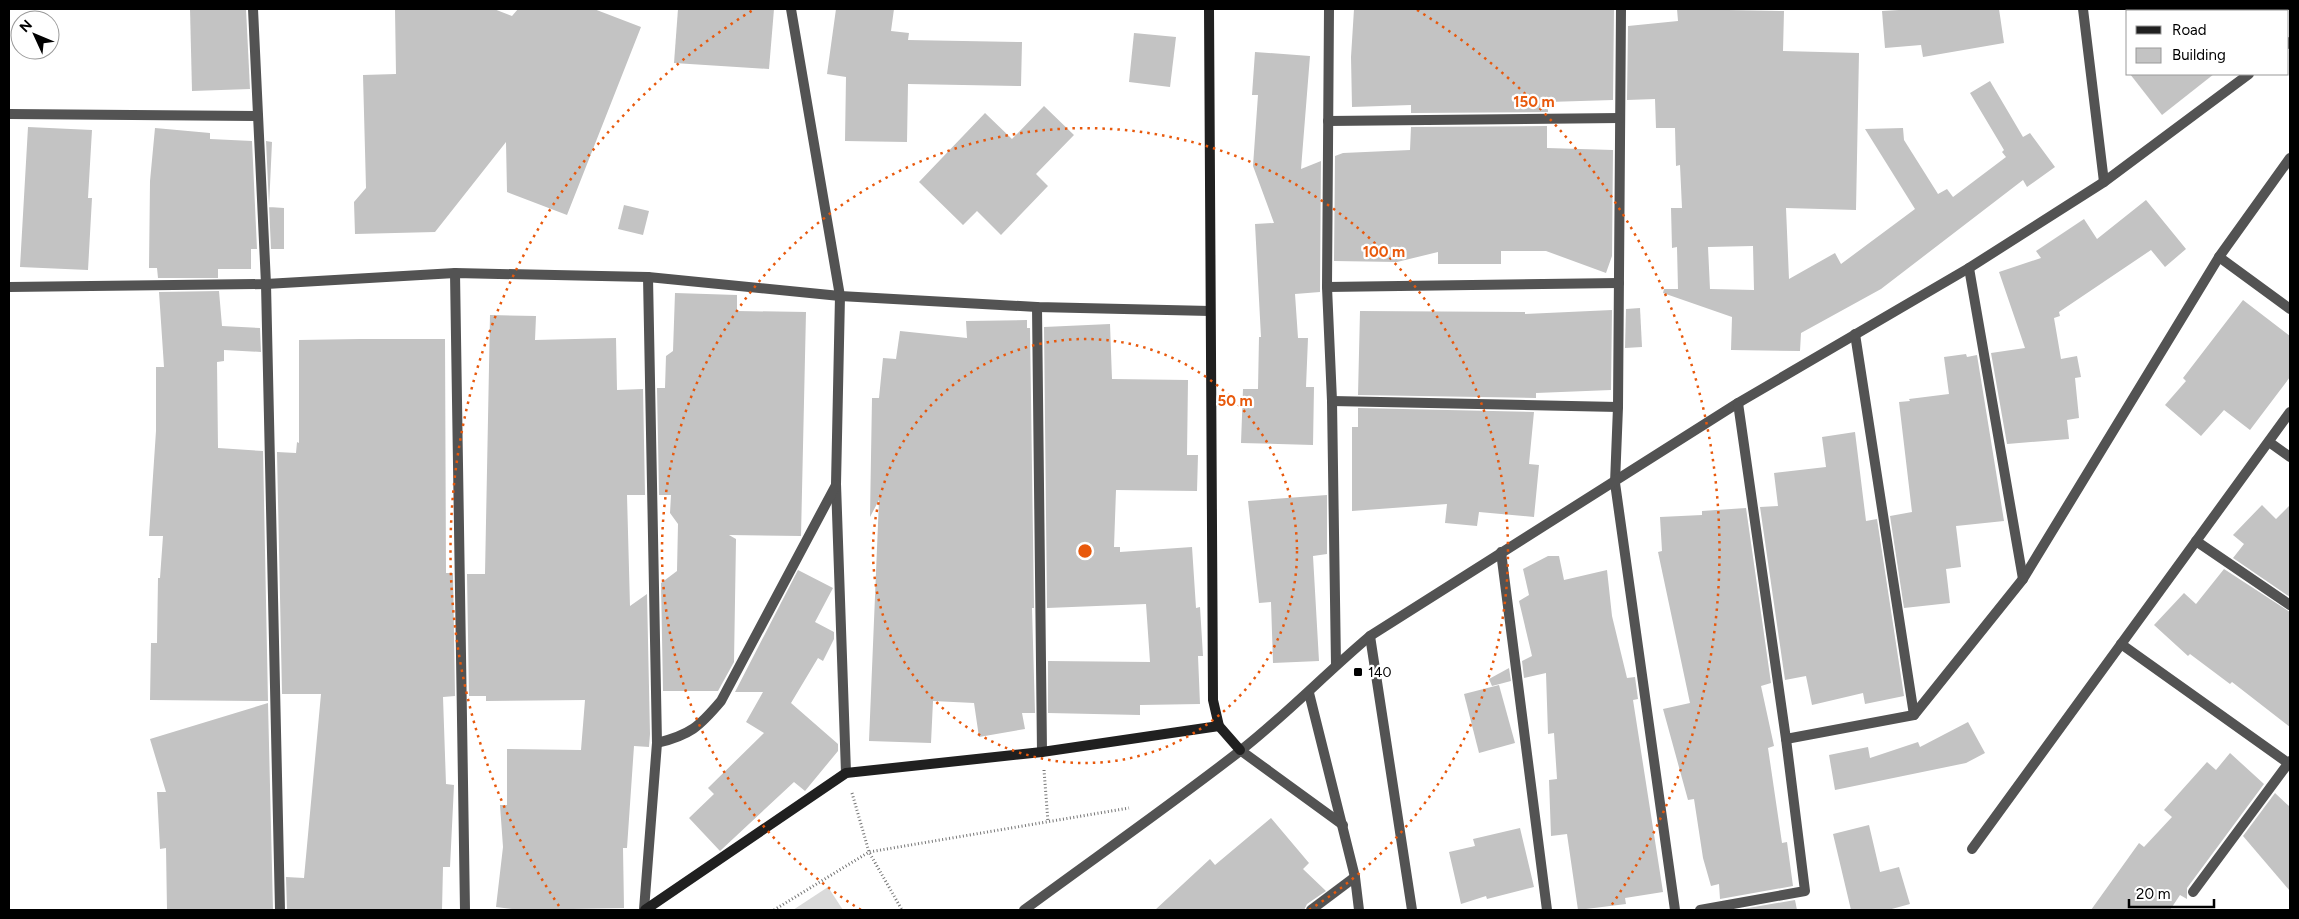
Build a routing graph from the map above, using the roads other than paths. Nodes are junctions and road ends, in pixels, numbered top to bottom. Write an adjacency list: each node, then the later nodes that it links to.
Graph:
1 (253, 9): 9 (street)
2 (791, 9): 22 (street)
3 (1209, 9): 25 (street)
4 (1329, 9): 11 (street)
5 (1621, 9): 10 (street)
6 (2083, 9): 13 (street)
7 (2248, 75): 13 (street)
8 (9, 114): 9 (street)
9 (258, 116): 19 (street)
10 (1620, 118): 11 (street); 18 (street)
11 (1328, 121): 21 (street)
12 (2290, 158): 14 (street)
13 (2104, 182): 15 (street)
14 (2219, 257): 24 (street); 37 (street)
15 (1969, 268): 26 (street); 37 (street)
16 (455, 273): 17 (street); 19 (street); 56 (street)
17 (648, 277): 22 (street); 46 (street)
18 (1619, 283): 21 (street); 29 (street)
19 (266, 284): 20 (street); 55 (street)
20 (9, 287)
21 (1327, 287): 27 (street)
22 (840, 296): 23 (street); 34 (street)
23 (1037, 308): 25 (street); 48 (street)
24 (2290, 309)
25 (1210, 311): 44 (street)
26 (1855, 334): 28 (street); 43 (street)
27 (1332, 401): 29 (street); 41 (street)
28 (1738, 403): 33 (street); 45 (street)
29 (1618, 407): 33 (street)
30 (2290, 412): 31 (street)
31 (2269, 442): 32 (street); 35 (street)
32 (2290, 457)
33 (1614, 483): 36 (street); 63 (street)
34 (836, 484): 46 (street); 50 (street)
35 (2196, 541): 38 (street); 40 (street)
36 (1501, 552): 39 (street); 62 (street)
37 (2023, 579): 43 (street)
38 (2290, 605)
39 (1370, 636): 41 (street); 61 (street)
40 (2121, 644): 49 (street); 52 (street)
41 (1336, 665): 42 (street)
42 (1309, 693): 47 (street); 51 (street)
43 (1914, 715): 45 (street)
44 (1219, 726): 47 (street); 48 (street)
45 (1786, 739): 64 (street)
46 (657, 743): 57 (street)
47 (1240, 750): 51 (street); 58 (street)
48 (1042, 752): 50 (street)
49 (2289, 762): 54 (street)
50 (846, 773): 57 (street)
51 (1343, 826): 53 (street)
52 (1972, 849)
53 (1356, 877): 59 (street); 60 (street)
54 (2193, 892)
55 (280, 910)
56 (465, 910)
57 (645, 910)
58 (1024, 910)
59 (1311, 910)
60 (1359, 910)
61 (1412, 910)
62 (1547, 910)
63 (1675, 910)
64 (1700, 910)

